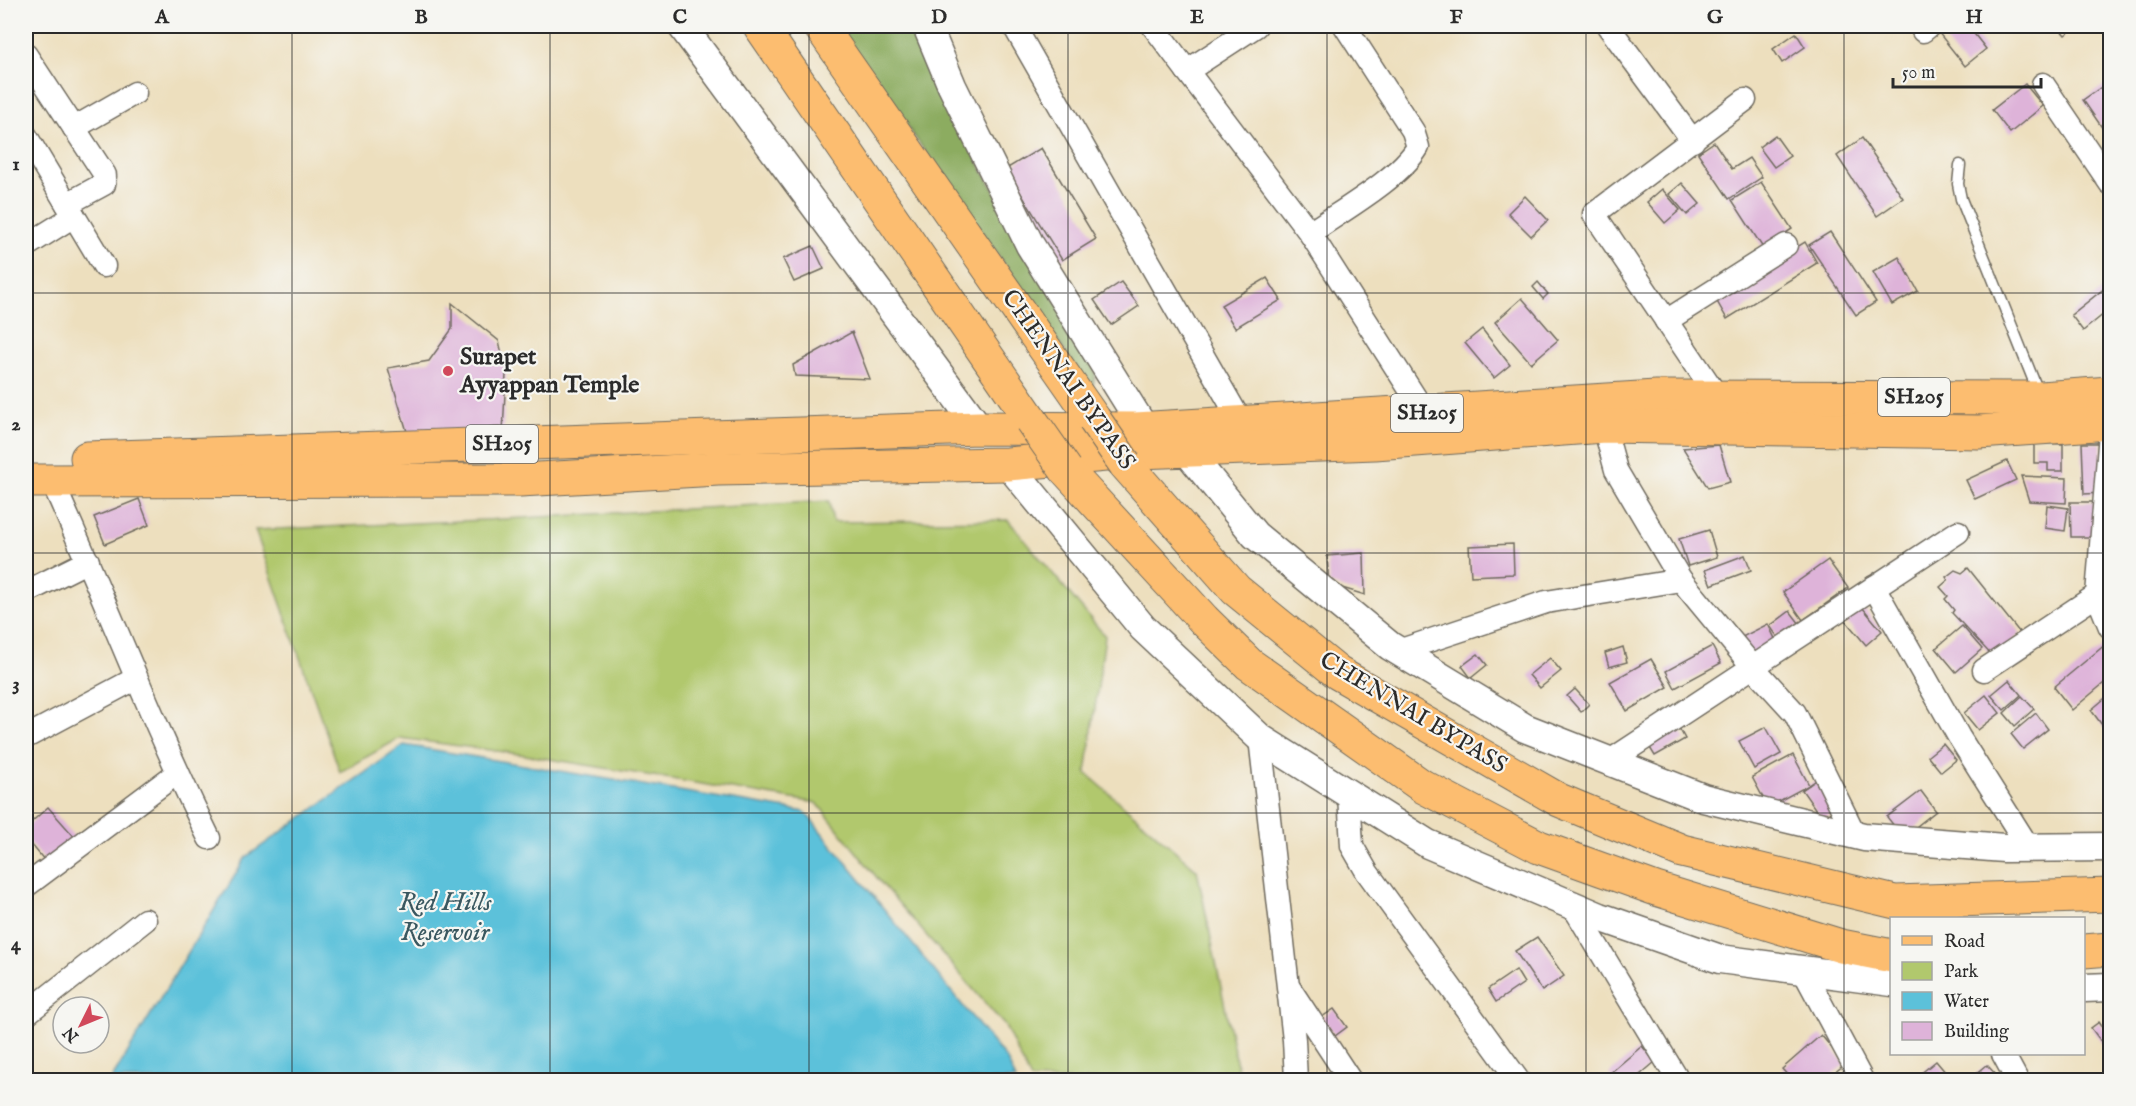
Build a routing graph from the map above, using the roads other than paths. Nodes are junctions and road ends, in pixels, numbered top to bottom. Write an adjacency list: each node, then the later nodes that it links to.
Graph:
1 (682, 26): 33 (street)
2 (760, 26): 66 (main road, CHENNAI BYPASS, bridge)
3 (820, 26): 61 (main road, CHENNAI BYPASS, bridge)
4 (927, 26): 35 (street)
5 (1014, 26): 30 (street)
6 (1153, 26): 11 (street)
7 (1256, 26): 11 (street)
8 (1345, 26): 21 (street)
9 (1608, 26): 17 (street)
10 (26, 55): 15 (street)
11 (1187, 71): 21 (street)
12 (2043, 84): 19 (street)
13 (135, 93): 15 (street)
14 (1745, 100): 17 (street)
15 (74, 128): 20 (street)
16 (26, 136): 20 (street)
17 (1693, 141): 25 (street)
18 (1960, 165): 28 (lane)
19 (2110, 183)
20 (70, 210): 23 (street); 24 (street)
21 (1310, 233): 29 (street)
22 (1786, 245): 25 (street)
23 (26, 246)
24 (104, 266)
25 (1666, 321): 27 (street)
26 (2110, 393): 28 (main road, SH205)
27 (1717, 396): 28 (main road, SH205); 29 (main road, SH205)
28 (2041, 398)
29 (1425, 413): 30 (main road, SH205)
30 (1241, 422): 35 (main road, SH205)
31 (2110, 423): 32 (main road)
32 (1604, 426): 35 (main road); 42 (street)
33 (979, 428): 35 (main road, SH205); 36 (main road, SH205)
34 (2110, 432): 45 (street)
35 (1167, 435): 37 (main road); 47 (street)
36 (410, 447): 38 (main road, SH205); 39 (main road)
37 (1008, 464): 39 (main road); 52 (street)
38 (34, 473): 39 (main road); 41 (street)
39 (411, 480)
40 (1958, 532): 43 (street)
41 (88, 561): 44 (street); 50 (street)
42 (1681, 580): 47 (street); 48 (street)
43 (1874, 587): 48 (street); 58 (street)
44 (26, 592)
45 (2097, 595): 46 (street); 49 (street)
46 (2110, 627)
47 (1398, 651): 53 (street)
48 (1753, 668): 53 (street); 56 (street)
49 (1984, 670)
50 (135, 679): 51 (street); 54 (street)
51 (26, 737)
52 (1260, 738): 55 (street); 69 (street)
53 (1610, 761): 56 (street)
54 (177, 773): 57 (street); 60 (street)
55 (1349, 794): 62 (street); 76 (street)
56 (1855, 835): 58 (street)
57 (209, 838)
58 (2029, 848): 59 (street)
59 (2110, 848)
60 (26, 886)
61 (2110, 895)
62 (1573, 906): 67 (street); 77 (street)
63 (145, 920): 72 (street)
64 (2110, 950): 65 (main road)
65 (2085, 951)
66 (1890, 956)
67 (1803, 970): 68 (street); 78 (street)
68 (1890, 982)
69 (1288, 985): 74 (street); 75 (street)
70 (2110, 987): 71 (street)
71 (2085, 988)
72 (26, 1014)
73 (2004, 1055): 79 (street)
74 (1296, 1080)
75 (1350, 1080)
76 (1518, 1080)
77 (1678, 1080)
78 (1862, 1080)
79 (2018, 1080)

